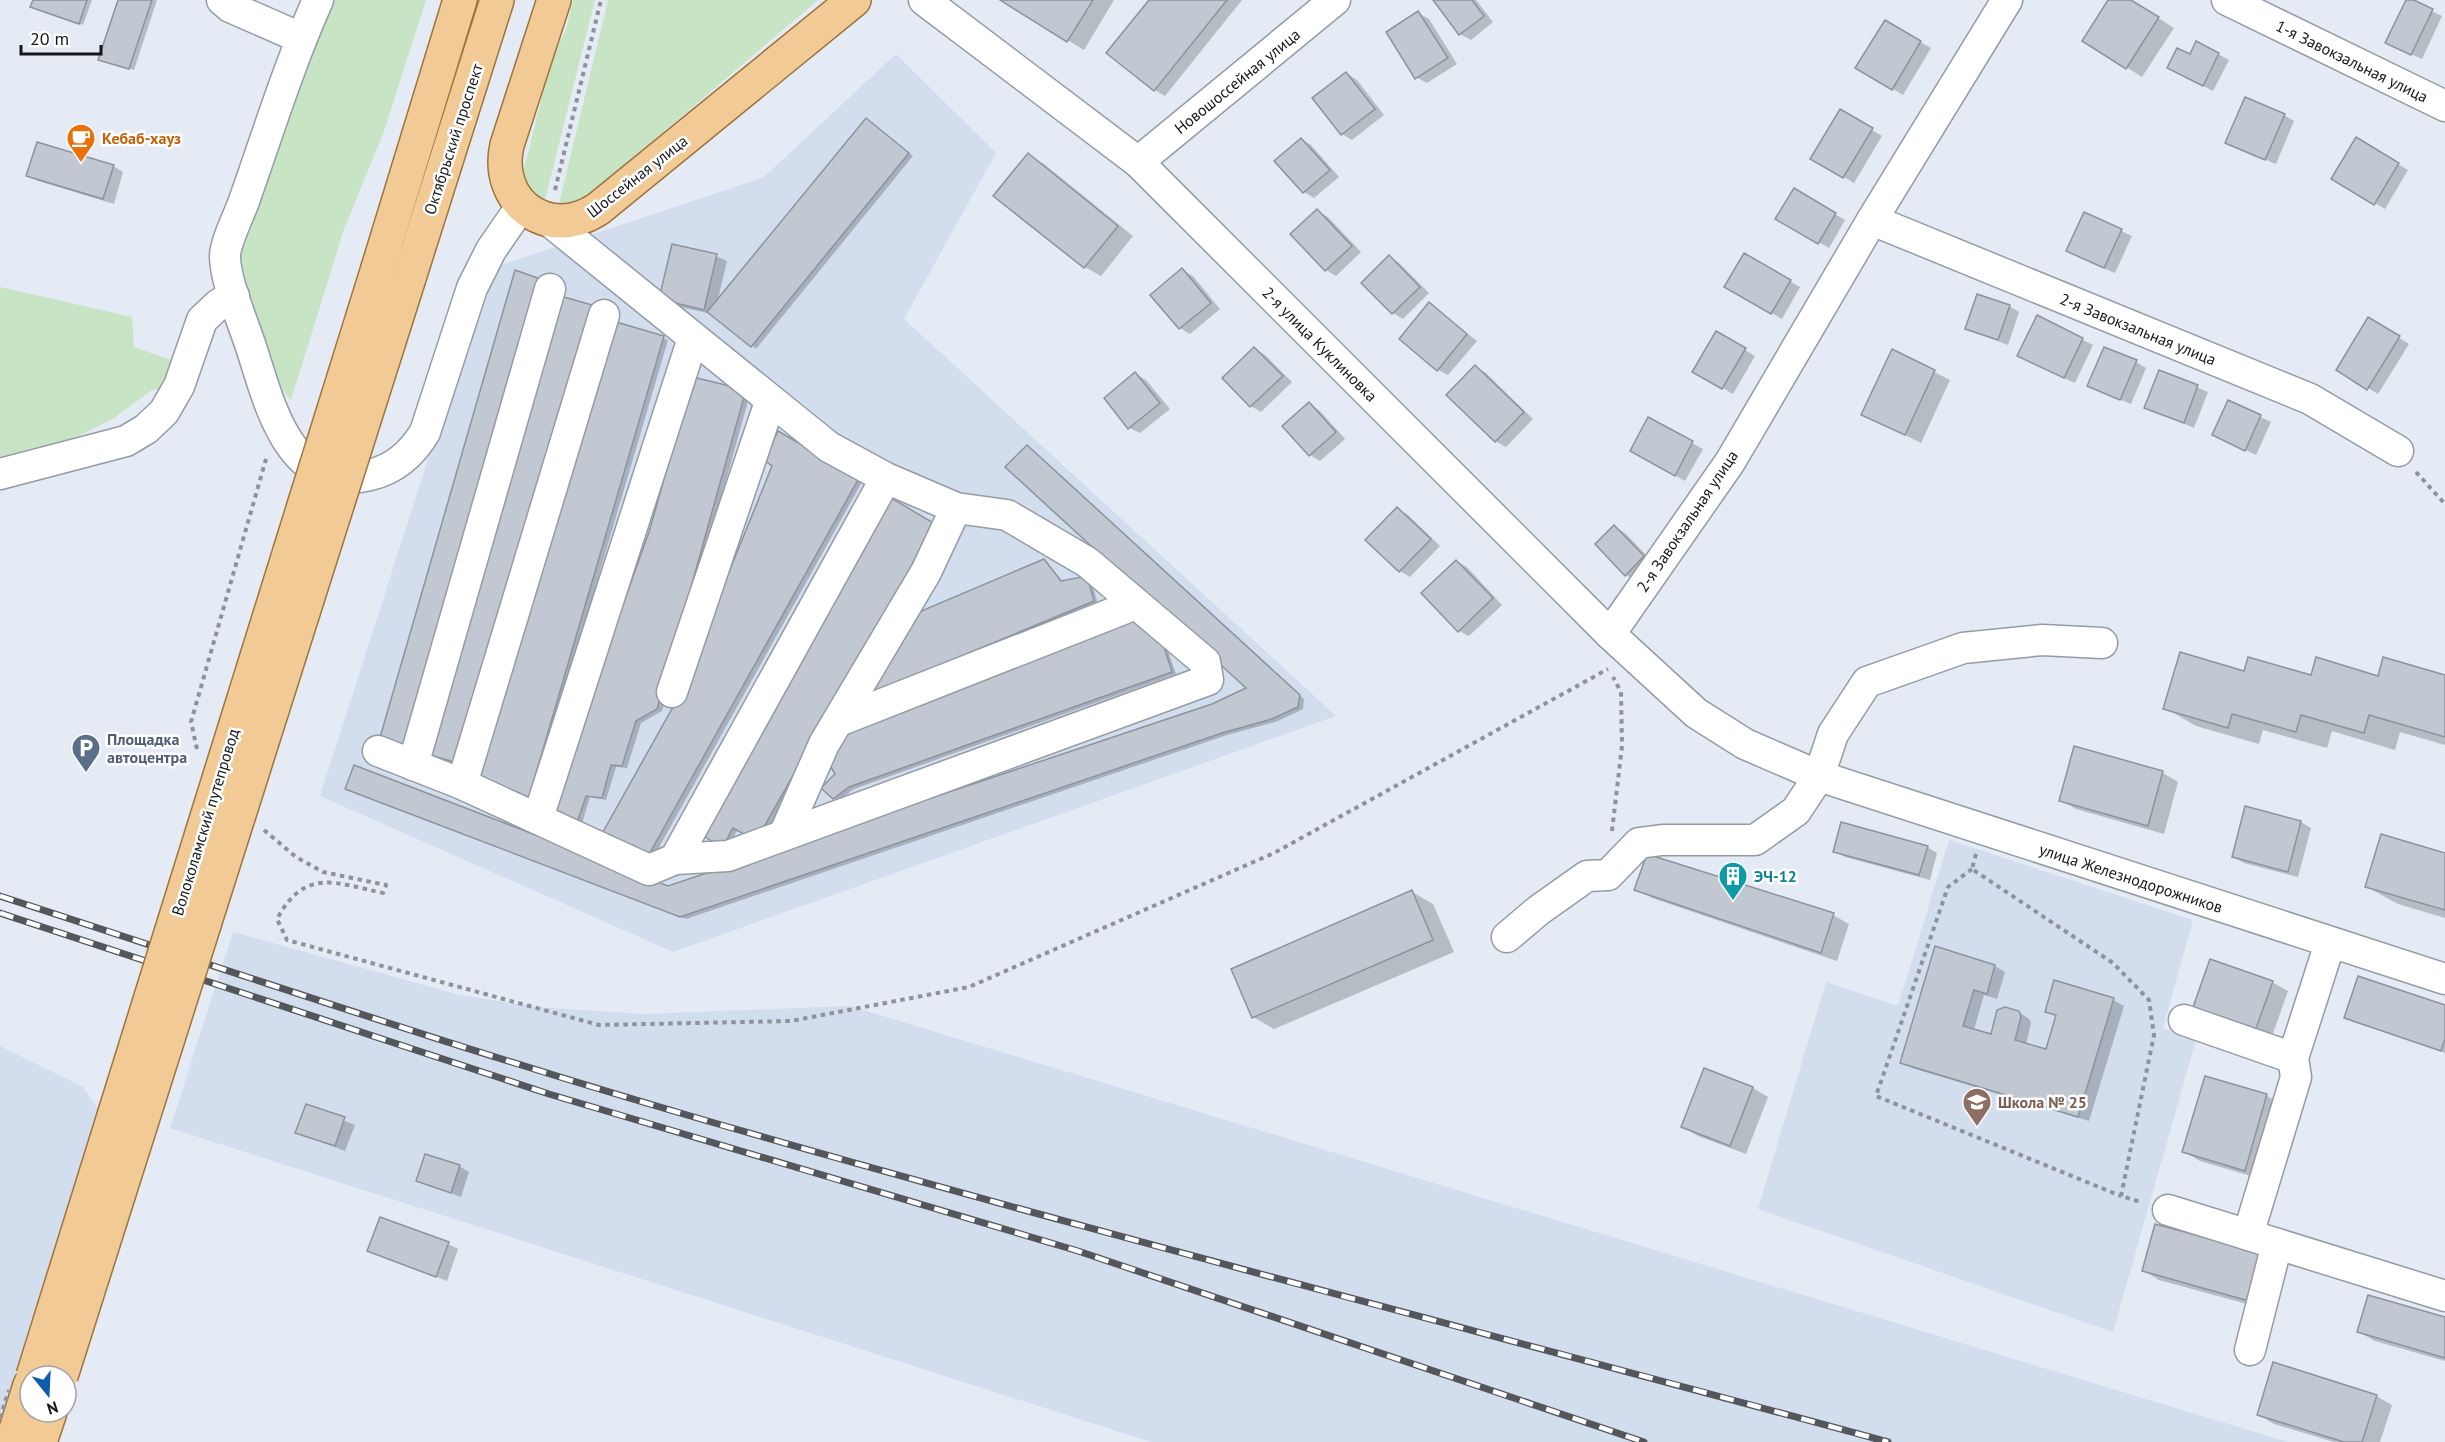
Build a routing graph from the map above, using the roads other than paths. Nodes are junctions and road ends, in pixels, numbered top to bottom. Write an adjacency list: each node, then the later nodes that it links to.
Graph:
1 (222, 0): 11 (street)
2 (318, 0): 11 (street)
3 (460, 0): 16 (main road, Октябрьский проспект)
4 (497, 0): 17 (main road, Октябрьский проспект)
5 (554, 0): 14 (main road)
6 (854, 0): 14 (main road, Шоссейная улица)
7 (924, 0): 13 (street, 2-я улица Куклиновка)
8 (1335, 0): 13 (street, Новошоссейная улица)
9 (2007, 0): 15 (street, 2-я Завокзальная улица)
10 (2227, 0): 12 (street, 1-я Завокзальная улица)
11 (301, 38): 19 (street)
12 (2445, 106)
13 (1138, 162): 28 (street, 2-я улица Куклиновка)
14 (535, 212): 19 (street); 21 (street)
15 (1872, 220): 23 (street, 2-я Завокзальная улица); 28 (street, 2-я Завокзальная улица)
16 (378, 268): 50 (main road, Волоколамский путепровод, bridge)
17 (409, 278): 51 (main road, Волоколамский путепровод, bridge)
18 (550, 289): 34 (street)
19 (234, 296): 24 (street)
20 (604, 315): 36 (street)
21 (693, 338): 22 (street); 37 (street)
22 (771, 402): 25 (street); 30 (street)
23 (2398, 451)
24 (0, 474)
25 (886, 478): 26 (street); 39 (street)
26 (956, 508): 27 (street); 32 (street)
27 (1136, 604): 32 (street); 38 (street)
28 (1610, 634): 31 (street, 2-я улица Куклиновка)
29 (2102, 643): 35 (street)
30 (672, 693)
31 (1696, 712): 35 (street, улица Железнодорожников)
32 (838, 721): 38 (street)
33 (378, 752): 34 (street)
34 (413, 765): 36 (street)
35 (1819, 776): 40 (street); 41 (street, улица Железнодорожников)
36 (462, 784): 37 (street)
37 (538, 818): 39 (street)
38 (784, 835): 39 (street)
39 (675, 859)
40 (1507, 937)
41 (2330, 943): 42 (street, улица Железнодорожников); 44 (street)
42 (2445, 979)
43 (2184, 1020): 44 (street)
44 (2293, 1058): 46 (street)
45 (2168, 1210): 46 (street)
46 (2248, 1235): 47 (street)
47 (2277, 1244): 48 (street); 49 (street)
48 (2445, 1296)
49 (2250, 1350)
50 (37, 1364)
51 (65, 1364)
52 (18, 1423): 54 (main road)
53 (46, 1424): 55 (main road)
54 (12, 1442)
55 (40, 1442)

